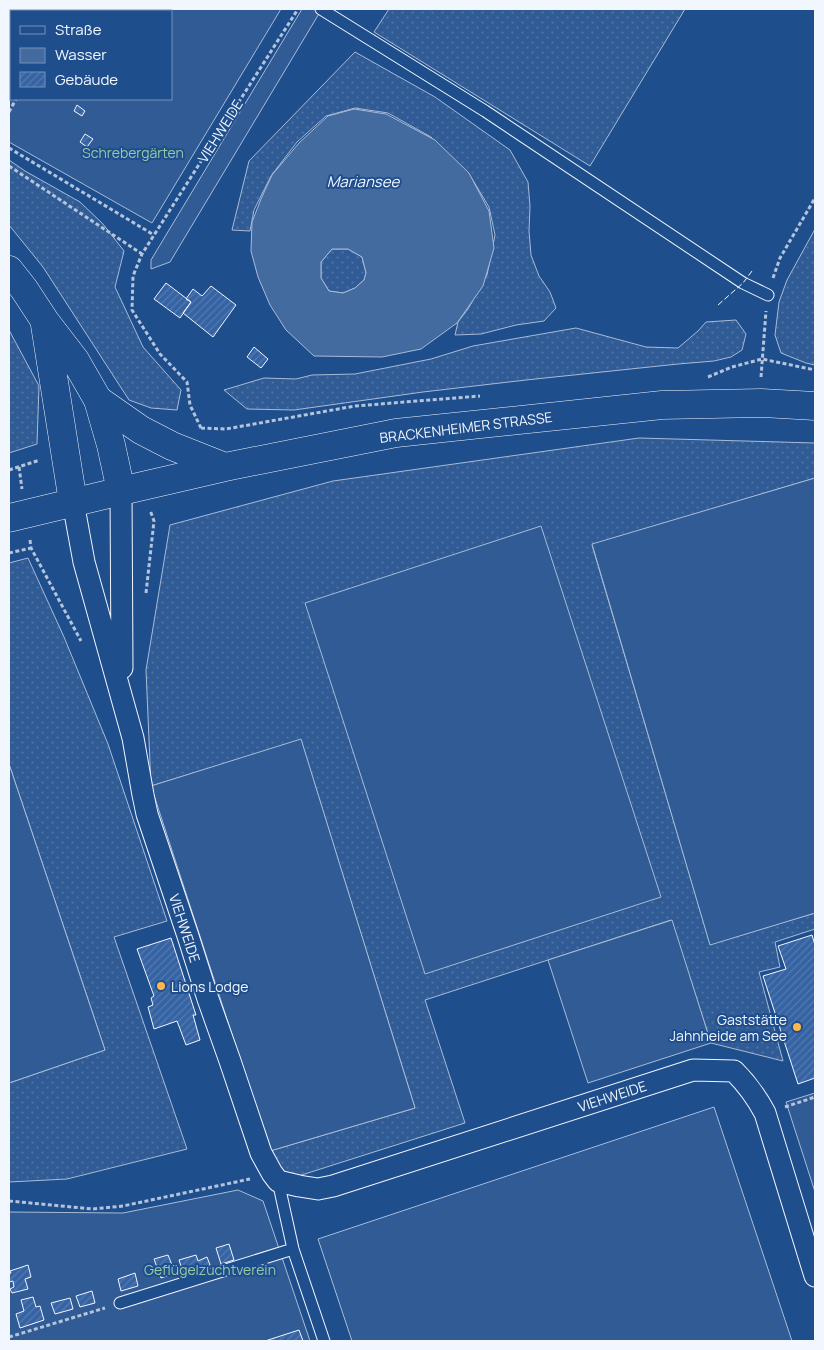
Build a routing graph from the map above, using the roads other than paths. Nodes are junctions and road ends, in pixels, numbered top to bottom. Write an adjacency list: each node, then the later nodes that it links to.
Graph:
1 (322, 9): 3 (lane)
2 (9, 270): 4 (main road)
3 (768, 295)
4 (45, 321): 5 (main road); 9 (main road)
5 (98, 400): 7 (main road); 8 (main road)
6 (815, 406): 7 (main road, BRACKENHEIMER STRASSE)
7 (225, 467): 8 (main road, BRACKENHEIMER STRASSE)
8 (121, 491): 9 (main road, BRACKENHEIMER STRASSE); 11 (street, VIEHWEIDE)
9 (73, 502): 10 (main road, BRACKENHEIMER STRASSE); 11 (street, VIEHWEIDE)
10 (9, 518)
11 (122, 696): 12 (street, VIEHWEIDE)
12 (275, 1177): 13 (lane, VIEHWEIDE); 14 (street, VIEHWEIDE)
13 (293, 1249): 15 (lane); 16 (lane, VIEHWEIDE)
14 (815, 1276)
15 (120, 1303)
16 (324, 1341)

